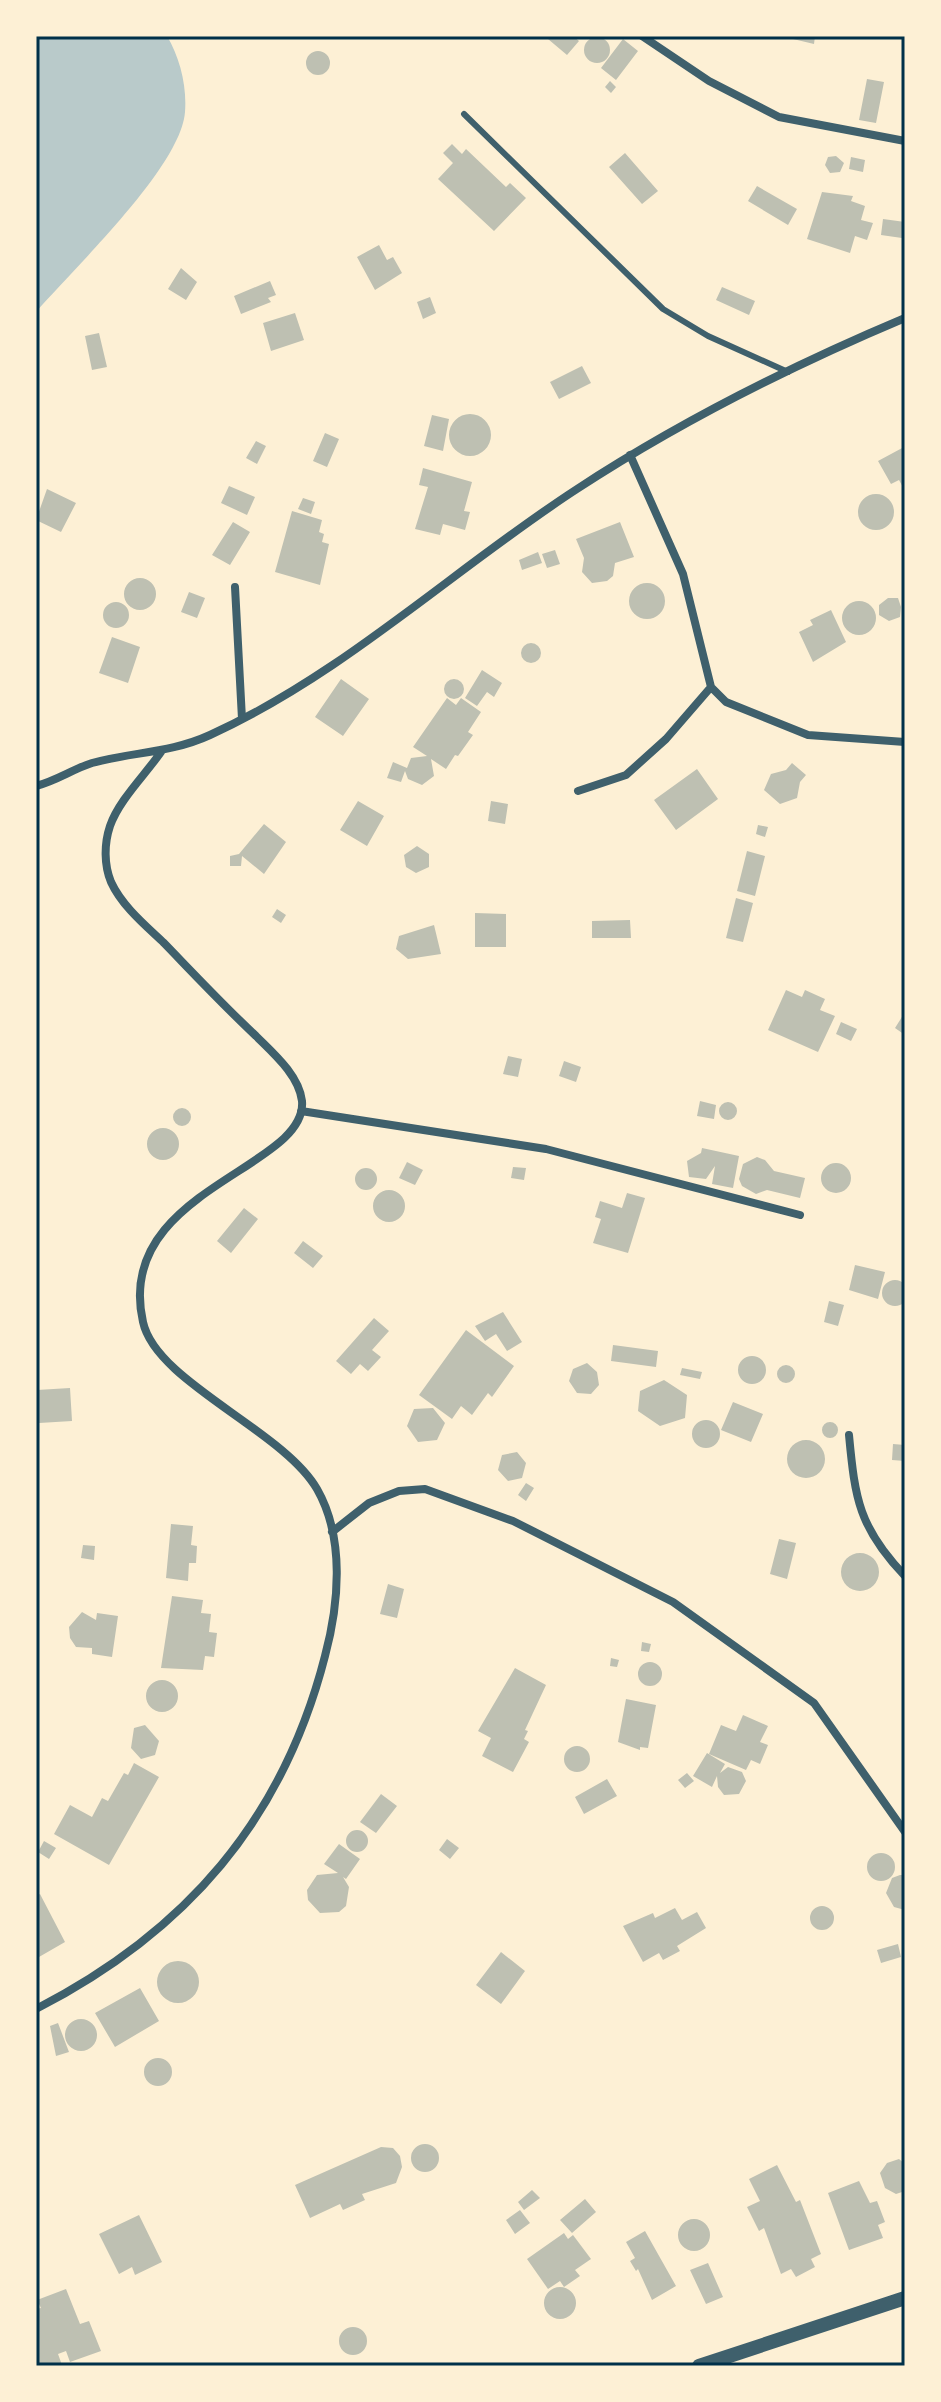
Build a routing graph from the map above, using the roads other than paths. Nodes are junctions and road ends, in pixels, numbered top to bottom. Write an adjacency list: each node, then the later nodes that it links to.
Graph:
1 (642, 36): 3 (street)
2 (464, 114): 5 (lane)
3 (905, 141)
4 (905, 318): 5 (street)
5 (788, 372): 6 (street)
6 (630, 455): 8 (street); 9 (street)
7 (235, 587): 9 (street)
8 (711, 687): 10 (street); 13 (street)
9 (242, 719): 11 (street)
10 (905, 742)
11 (161, 752): 12 (street); 14 (street)
12 (36, 786)
13 (578, 791)
14 (301, 1111): 15 (street); 17 (street)
15 (800, 1215)
16 (849, 1435): 18 (street)
17 (332, 1532): 19 (street); 20 (street)
18 (905, 1576)
19 (905, 1832)
20 (36, 2009)
21 (905, 2298): 22 (street)
22 (699, 2366)

